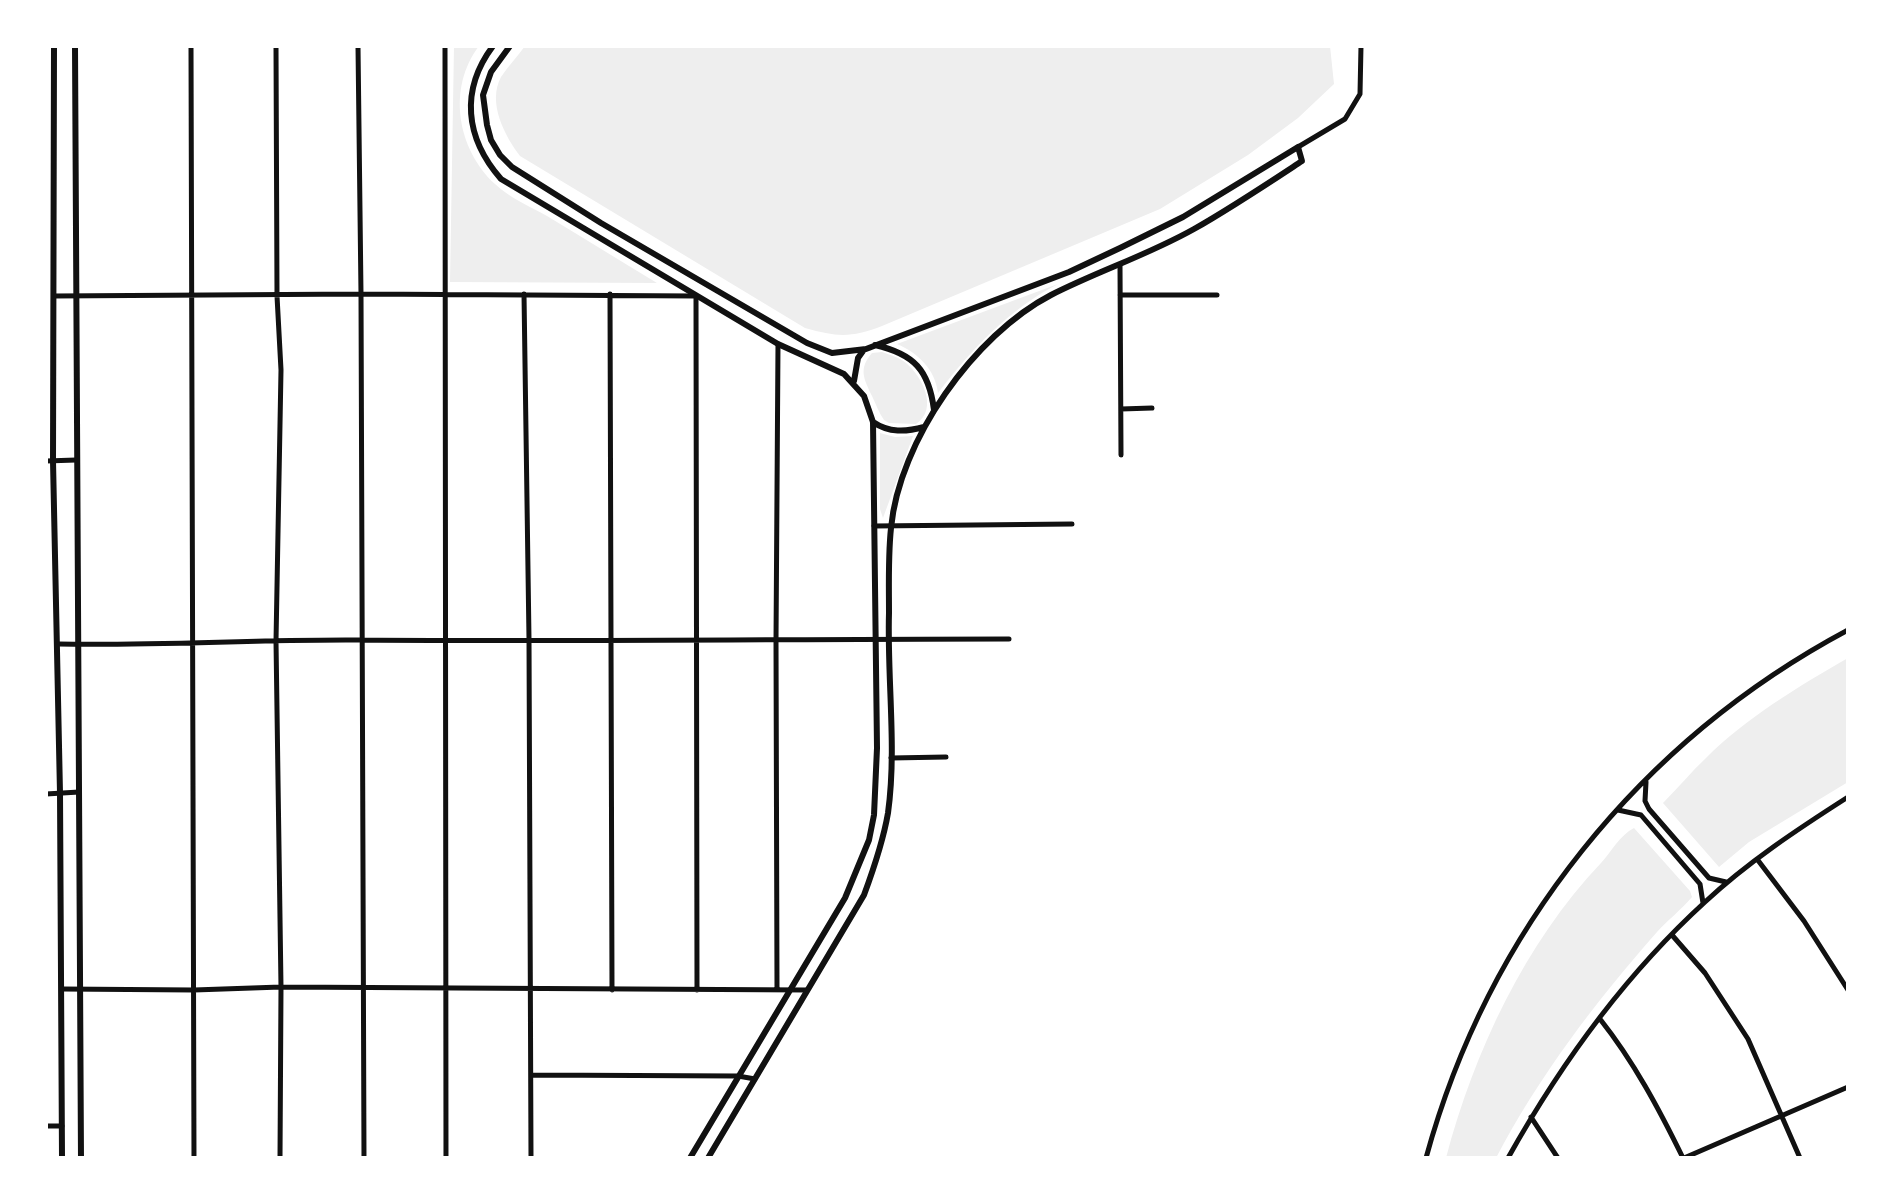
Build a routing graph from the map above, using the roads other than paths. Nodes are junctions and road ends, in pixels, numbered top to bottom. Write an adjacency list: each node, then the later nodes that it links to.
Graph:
1 (54, 46): 10 (street)
2 (75, 46): 21 (street)
3 (191, 46): 17 (street)
4 (276, 46): 22 (street)
5 (358, 46): 13 (street)
6 (445, 46): 14 (street)
7 (493, 46): 23 (street)
8 (510, 46): 26 (street)
9 (1361, 46): 11 (street)
10 (50, 120): 20 (street)
11 (1298, 147): 12 (street); 25 (street)
12 (1120, 266): 18 (street); 30 (street)
13 (361, 294): 14 (street); 22 (street); 43 (street)
14 (445, 294): 15 (street); 49 (street)
15 (524, 294): 16 (street); 40 (street)
16 (610, 294): 23 (street); 47 (street)
17 (190, 295): 21 (street); 22 (street); 50 (street)
18 (1120, 295): 19 (street); 29 (street)
19 (1217, 295)
20 (54, 296): 21 (street); 35 (street)
21 (74, 296): 34 (street)
22 (277, 296): 46 (street)
23 (695, 298): 24 (street); 48 (street)
24 (778, 344): 27 (street); 44 (street)
25 (875, 345): 26 (street); 30 (street)
26 (866, 349): 27 (street)
27 (854, 382): 31 (street)
28 (1152, 408): 29 (street)
29 (1121, 409): 33 (street)
30 (934, 410): 32 (street)
31 (873, 422): 32 (street); 37 (street)
32 (924, 427): 38 (street)
33 (1121, 455)
34 (76, 460): 35 (street); 52 (street)
35 (50, 461): 51 (street)
36 (1072, 524): 38 (street)
37 (874, 526): 38 (street); 45 (street)
38 (891, 526): 41 (street)
39 (1848, 630): 55 (street)
40 (529, 639): 47 (street); 49 (street); 71 (street)
41 (888, 639): 42 (street); 45 (street); 54 (street)
42 (1009, 639)
43 (361, 640): 46 (street); 49 (street); 67 (street)
44 (776, 640): 45 (street); 48 (street); 74 (street)
45 (874, 640): 75 (street)
46 (276, 641): 50 (street); 65 (street)
47 (611, 641): 48 (street); 72 (street)
48 (696, 641): 73 (street)
49 (445, 642): 69 (street)
50 (193, 643): 52 (street); 70 (street)
51 (59, 644): 52 (street); 57 (street)
52 (79, 644): 56 (street)
53 (946, 757): 54 (street)
54 (890, 758): 76 (street)
55 (1647, 781): 60 (street); 62 (street)
56 (79, 792): 57 (street); 66 (street)
57 (60, 793): 58 (street); 68 (street)
58 (46, 794)
59 (1848, 797): 61 (street)
60 (1617, 810): 63 (street); 96 (street)
61 (1757, 859): 62 (street); 77 (street)
62 (1727, 882): 63 (street)
63 (1703, 903): 64 (street)
64 (1672, 935): 78 (street); 83 (street)
65 (281, 987): 67 (street); 70 (street); 90 (street)
66 (80, 988): 68 (street); 70 (street); 88 (street)
67 (365, 988): 69 (street); 91 (street)
68 (62, 989): 86 (street)
69 (446, 989): 71 (street); 92 (street)
70 (194, 990): 89 (street)
71 (529, 990): 72 (street); 79 (street)
72 (612, 990): 73 (street)
73 (697, 990): 74 (street)
74 (777, 990): 75 (street)
75 (790, 990): 76 (street); 80 (street)
76 (807, 990): 81 (street)
77 (1848, 990)
78 (1600, 1019): 84 (street); 99 (street)
79 (531, 1075): 80 (street); 93 (street)
80 (738, 1076): 81 (street); 94 (street)
81 (755, 1079): 95 (street)
82 (1848, 1087): 83 (street)
83 (1783, 1115): 99 (street); 100 (street)
84 (1531, 1117): 97 (street); 98 (street)
85 (46, 1126): 86 (street)
86 (62, 1126): 87 (street)
87 (62, 1158)
88 (81, 1158)
89 (194, 1158)
90 (280, 1158)
91 (364, 1158)
92 (446, 1158)
93 (531, 1158)
94 (690, 1158)
95 (708, 1158)
96 (1426, 1158)
97 (1508, 1158)
98 (1558, 1158)
99 (1684, 1158)
100 (1800, 1158)

